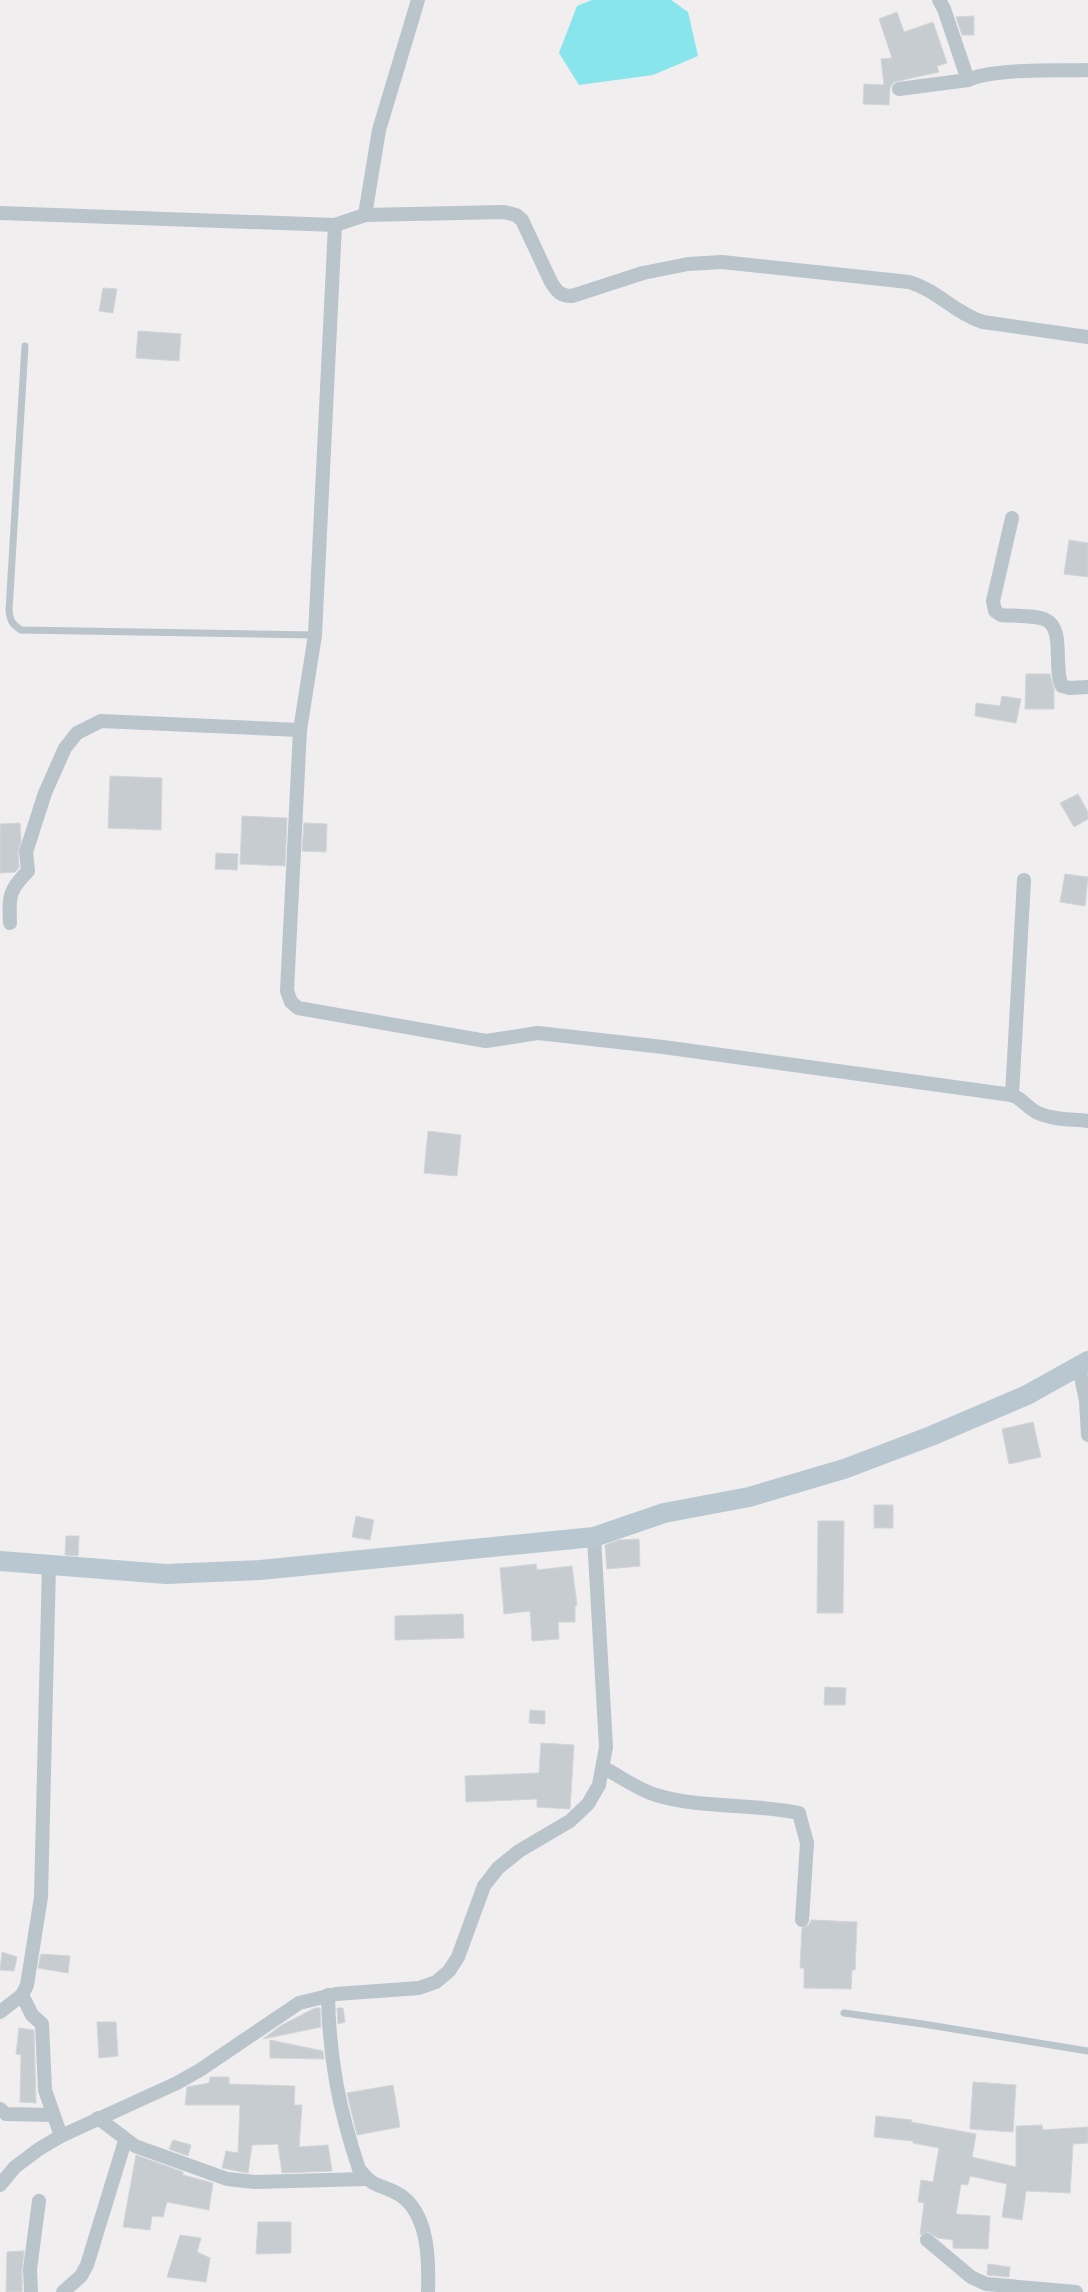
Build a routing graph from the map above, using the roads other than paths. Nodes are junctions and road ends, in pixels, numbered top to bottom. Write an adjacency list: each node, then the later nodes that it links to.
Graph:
1 (418, 0): 7 (street)
2 (939, 0): 4 (street)
3 (1088, 70): 4 (street)
4 (968, 80): 5 (street)
5 (899, 89)
6 (0, 213): 8 (street)
7 (365, 215): 8 (street); 9 (street)
8 (335, 225): 12 (street)
9 (1088, 337)
10 (25, 346): 12 (lane)
11 (1012, 518): 13 (street)
12 (315, 635): 14 (street)
13 (1088, 687)
14 (300, 730): 16 (street); 17 (street)
15 (1024, 880): 17 (street)
16 (10, 923)
17 (1012, 1095): 18 (street)
18 (1088, 1121)
19 (1084, 1364): 20 (street); 21 (street)
20 (1088, 1435)
21 (594, 1537): 23 (street); 24 (street)
22 (0, 1561): 23 (street)
23 (49, 1565): 26 (street)
24 (604, 1768): 25 (street); 27 (street)
25 (802, 1920)
26 (22, 1995): 28 (street); 32 (street)
27 (328, 1995): 33 (street); 36 (street)
28 (0, 2012)
29 (844, 2013): 30 (lane)
30 (1088, 2051)
31 (0, 2109): 32 (street)
32 (53, 2115): 34 (street)
33 (98, 2118): 34 (street); 35 (street)
34 (60, 2136): 37 (street)
35 (126, 2141): 36 (street); 42 (street)
36 (366, 2179): 43 (street)
37 (0, 2185)
38 (39, 2201): 41 (street)
39 (927, 2240): 40 (street)
40 (1032, 2288): 44 (street); 45 (street)
41 (31, 2292)
42 (63, 2292)
43 (428, 2292)
44 (1007, 2292)
45 (1076, 2292)

